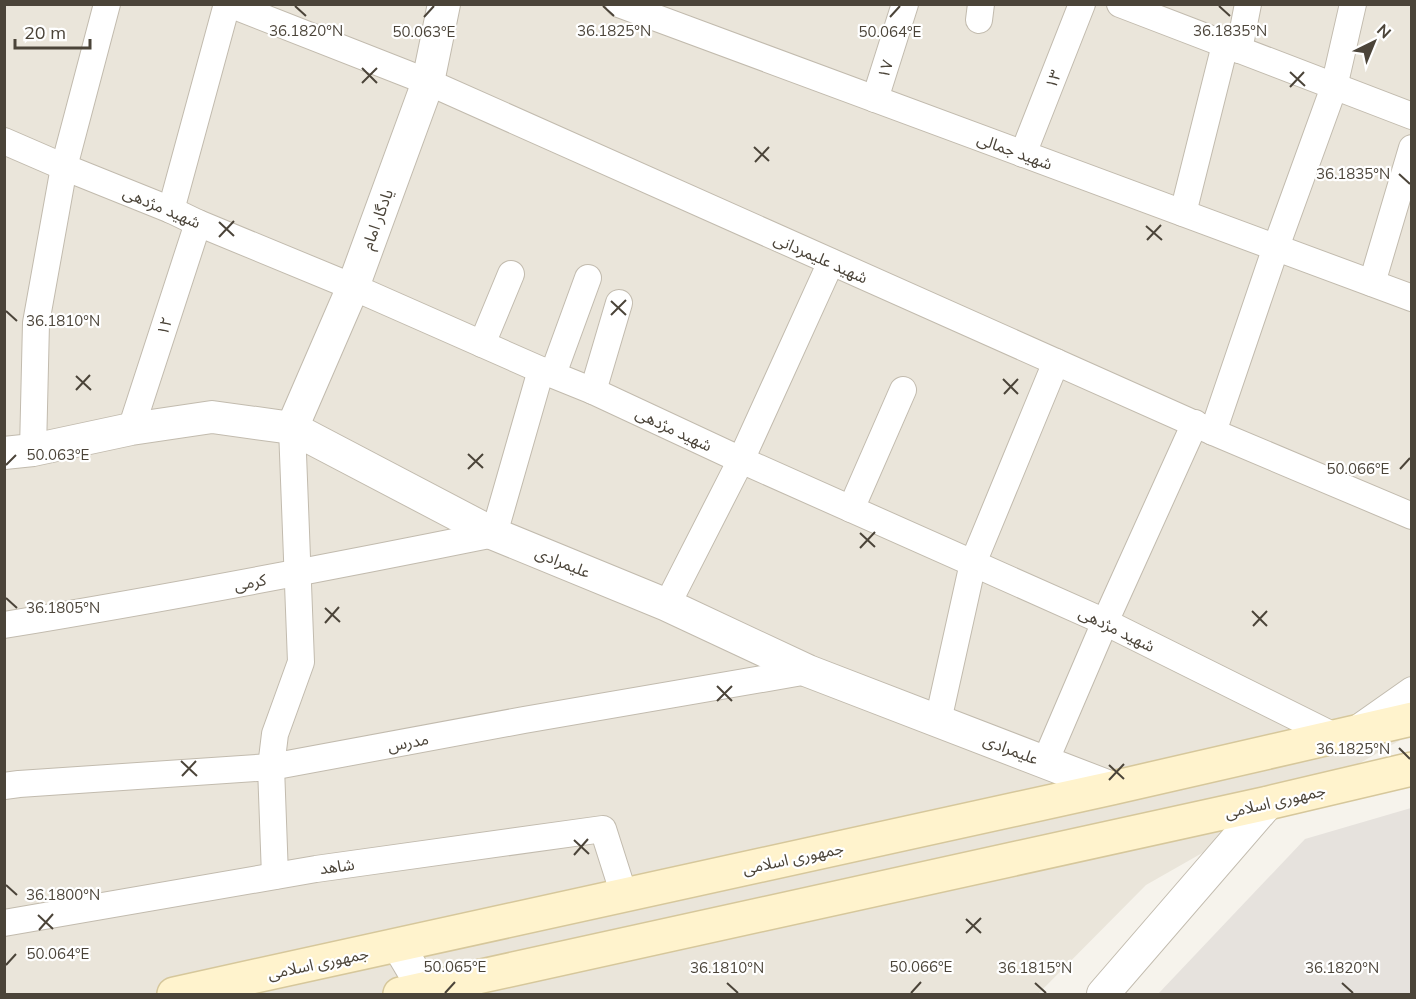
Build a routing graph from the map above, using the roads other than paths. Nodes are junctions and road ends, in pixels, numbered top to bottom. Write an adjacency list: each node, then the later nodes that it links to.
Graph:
1 (107, 4): 18 (street)
2 (228, 4): 11 (street, شهید علیمردانی); 19 (street)
3 (444, 4): 11 (street, یادگار امام)
4 (905, 4): 13 (street, ۱۷)
5 (1082, 4): 17 (street, ۱۳)
6 (1248, 4): 10 (street)
7 (1353, 4): 12 (street)
8 (620, 5): 13 (street, شهید جمالی)
9 (1129, 6): 10 (street)
10 (1232, 48): 12 (street); 20 (street)
11 (428, 82): 23 (street, شهید علیمردانی); 27 (street, یادگار امام)
12 (1334, 87): 14 (street); 22 (street)
13 (875, 99): 17 (street, شهید جمالی)
14 (1412, 116)
15 (4, 141): 18 (street, شهید مژدهی)
16 (1412, 148): 26 (street)
17 (1023, 154): 20 (street, شهید جمالی)
18 (64, 167): 19 (street, شهید مژدهی); 38 (street)
19 (171, 210): 21 (street, شهید مژدهی)
20 (1183, 213): 22 (street, شهید جمالی)
21 (198, 223): 27 (street, شهید مژدهی); 37 (street, ۱۲)
22 (1276, 248): 26 (street, شهید جمالی); 36 (street)
23 (831, 262): 31 (street, شهید علیمردانی); 39 (street)
24 (512, 274): 30 (street)
25 (588, 278): 32 (street)
26 (1372, 283): 28 (street, شهید جمالی)
27 (353, 286): 30 (street, شهید مژدهی); 35 (street, یادگار امام)
28 (1412, 298)
29 (619, 303): 34 (street)
30 (482, 344): 32 (street, شهید مژدهی)
31 (1056, 362): 36 (street, شهید علیمردانی); 43 (street)
32 (547, 372): 34 (street, شهید مژدهی); 42 (street)
33 (903, 390): 40 (street)
34 (593, 392): 39 (street, شهید مژدهی)
35 (292, 428): 37 (street, علیمرادی); 42 (street, علیمرادی); 44 (street)
36 (1204, 428): 41 (street, شهید علیمردانی); 46 (street)
37 (131, 429): 38 (street, علیمرادی)
38 (19, 451)
39 (741, 460): 40 (street, شهید مژدهی); 45 (street)
40 (851, 509): 43 (street, شهید مژدهی)
41 (1412, 516)
42 (494, 534): 44 (street, کرمی); 45 (street, علیمرادی)
43 (973, 563): 46 (street, شهید مژدهی); 51 (street)
44 (298, 573): 47 (street, کرمی); 54 (street)
45 (667, 605): 48 (street, علیمرادی)
46 (1105, 622): 52 (street, شهید مژدهی); 53 (street)
47 (4, 625)
48 (808, 671): 51 (street, علیمرادی); 54 (street, مدرس)
49 (1412, 690): 52 (street)
50 (1412, 719): 52 (main road, جمهوری اسلامی)
51 (938, 721): 53 (street, علیمرادی)
52 (1343, 734): 57 (main road, جمهوری اسلامی)
53 (1045, 762): 57 (street, علیمرادی)
54 (271, 767): 56 (street, مدرس); 59 (street)
55 (1412, 769): 58 (main road, جمهوری اسلامی)
56 (4, 786)
57 (1112, 788): 60 (main road, جمهوری اسلامی)
58 (1268, 803): 63 (main road, جمهوری اسلامی); 65 (street)
59 (275, 876): 60 (street, شاهد); 61 (street, شاهد)
60 (624, 895): 62 (main road, جمهوری اسلامی)
61 (4, 922)
62 (398, 945): 63 (street); 64 (main road, جمهوری اسلامی)
63 (417, 993)
64 (174, 994)
65 (1103, 994)

